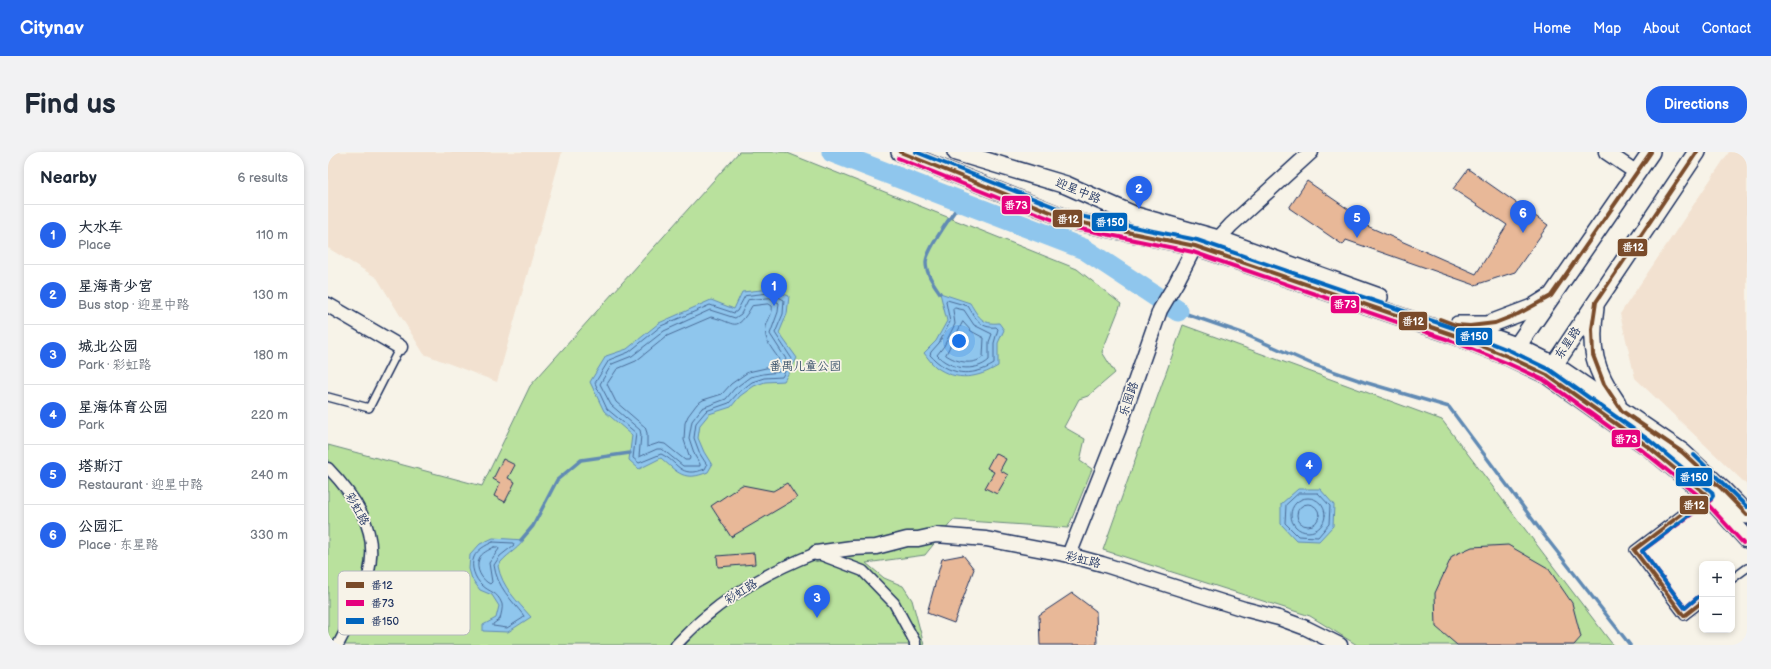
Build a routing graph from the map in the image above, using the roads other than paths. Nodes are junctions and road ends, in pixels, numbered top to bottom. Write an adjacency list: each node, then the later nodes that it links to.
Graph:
1 (900, 152): 8 (street, 迎星中路)
2 (1311, 152): 9 (street)
3 (1606, 152): 7 (street)
4 (1651, 152): 7 (street)
5 (1697, 152): 11 (street, 东星路)
6 (966, 154): 9 (street, 迎星中路)
7 (1637, 173): 10 (street)
8 (1195, 246): 9 (street, 迎星中路); 24 (street, 乐园路)
9 (1215, 246): 13 (street, 迎星中路); 15 (street, 迎星中路)
10 (1551, 296): 13 (street); 15 (street)
11 (1596, 302): 16 (street, 东星路); 18 (street)
12 (328, 305): 14 (street)
13 (1458, 325): 15 (street, 迎星中路)
14 (400, 347): 17 (lane)
15 (1513, 352): 16 (street, 迎星中路)
16 (1550, 370): 18 (street, 迎星中路); 20 (street, 迎星中路)
17 (328, 397)
18 (1622, 411): 21 (street, 迎星中路)
19 (328, 468): 26 (street, 彩虹路)
20 (1707, 495): 22 (street, 迎星中路); 28 (lane)
21 (1747, 515)
22 (1747, 539)
23 (816, 554): 24 (street, 彩虹路); 31 (street, 彩虹路); 32 (street)
24 (1069, 555): 33 (street, 彩虹路)
25 (1747, 568): 27 (lane)
26 (368, 571)
27 (1735, 577)
28 (1699, 604)
29 (343, 635): 30 (street, 彩虹路)
30 (338, 645)
31 (676, 645)
32 (915, 645)
33 (1340, 645)

